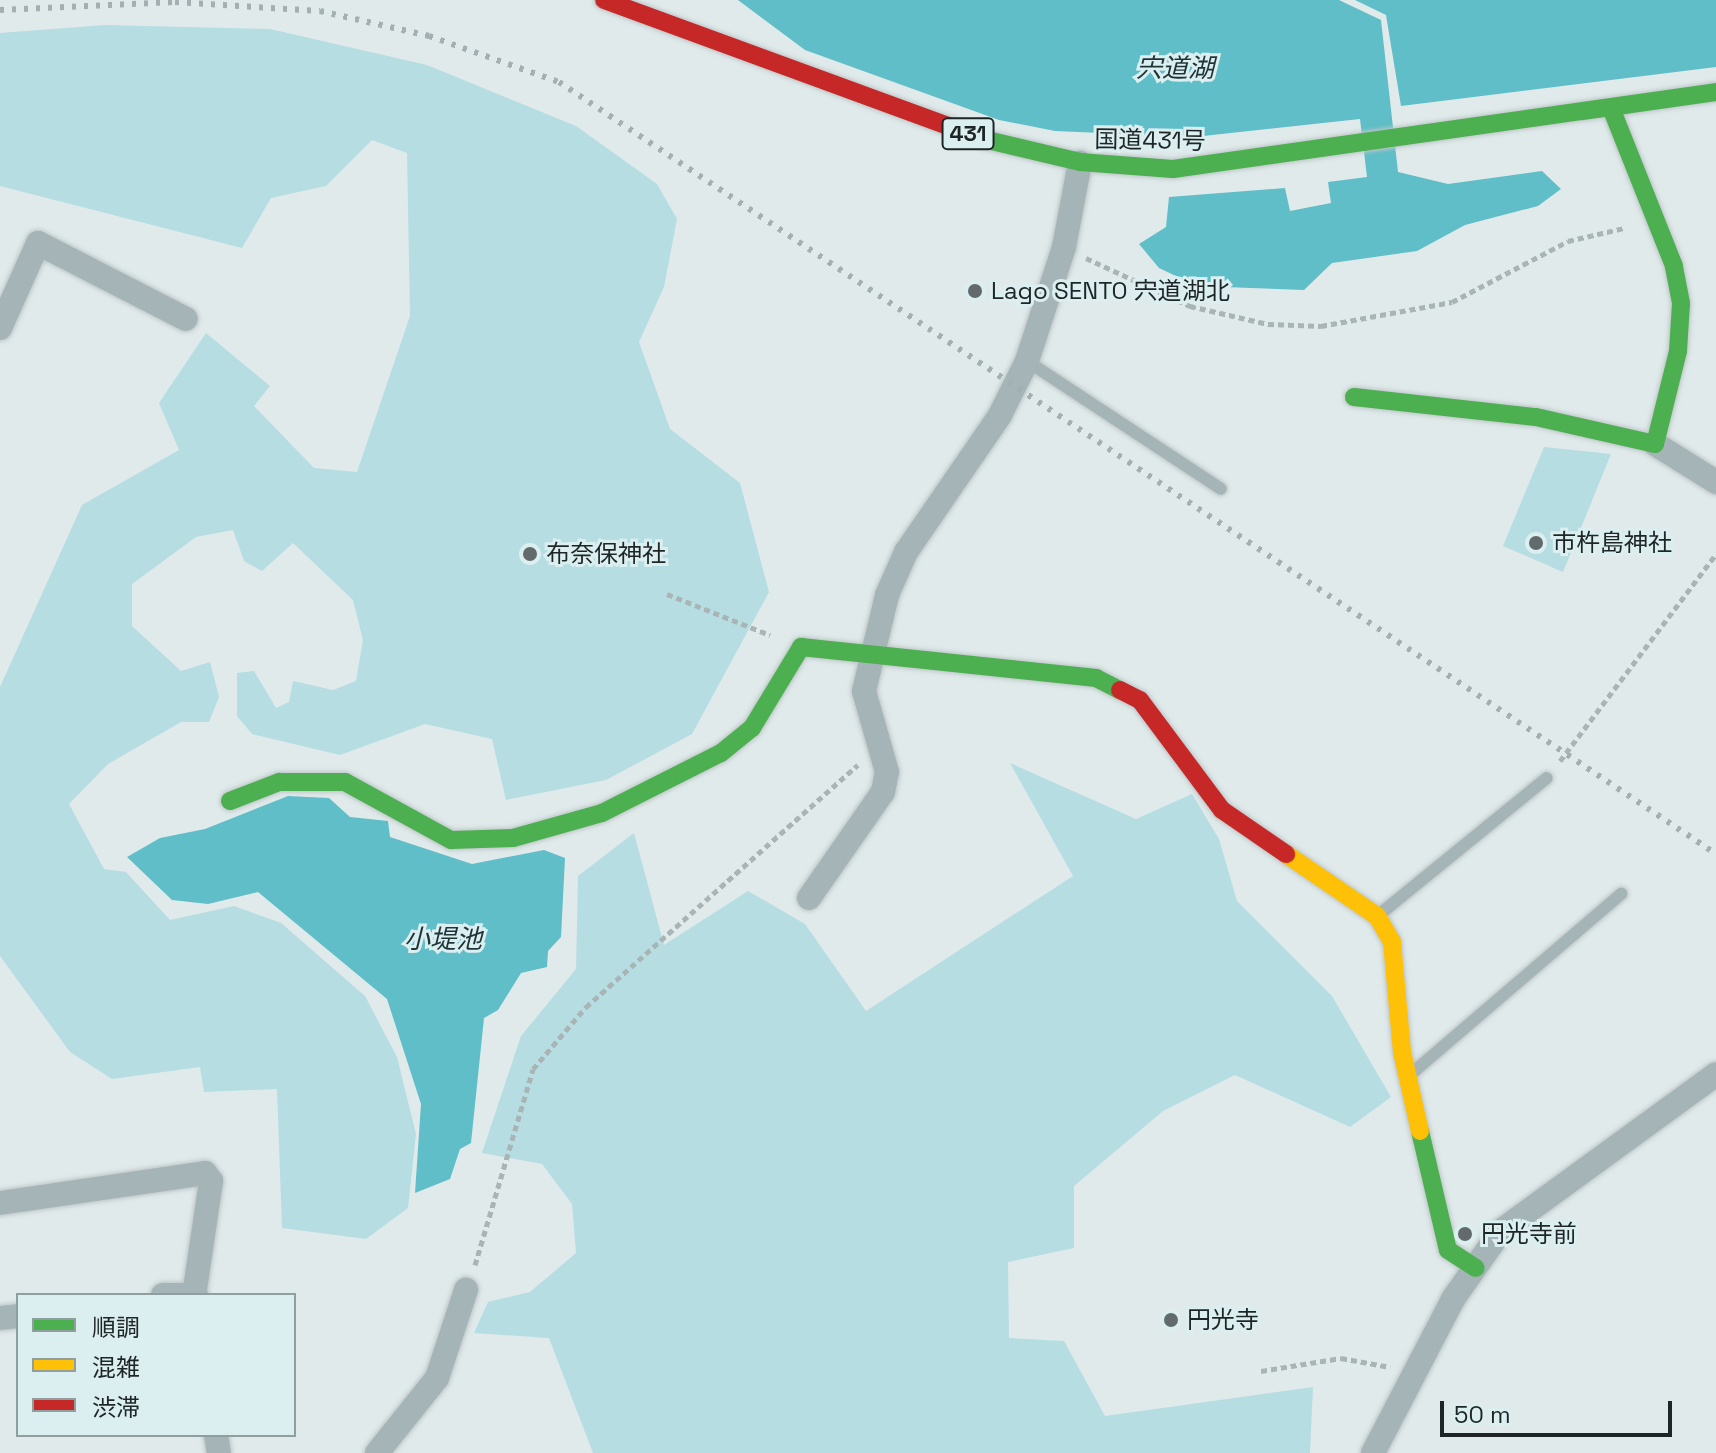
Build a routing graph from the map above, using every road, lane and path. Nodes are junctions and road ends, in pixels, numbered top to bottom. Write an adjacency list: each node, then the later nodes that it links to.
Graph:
1 (604, 0): 4 (main road, 国道431号 / 431)
2 (1716, 92): 3 (main road, 国道431号 / 431)
3 (1611, 108): 4 (main road, 国道431号 / 431); 5 (main road)
4 (1080, 162): 6 (street)
5 (1656, 221): 6 (path); 11 (main road)
6 (1064, 247): 9 (street)
7 (186, 319): 8 (street)
8 (0, 328)
9 (1027, 361): 13 (lane); 17 (street)
10 (1354, 397): 11 (main road)
11 (1655, 444): 12 (street)
12 (1716, 482)
13 (1221, 489)
14 (1716, 554): 19 (path)
15 (667, 594): 16 (path)
16 (801, 647): 17 (main road); 20 (main road)
17 (870, 650): 18 (street); 23 (main road)
18 (879, 745): 22 (street); 28 (path)
19 (1547, 778): 23 (lane)
20 (230, 801)
21 (1621, 894): 25 (lane)
22 (809, 898)
23 (1377, 916): 25 (main road)
24 (1716, 1074): 27 (street)
25 (1409, 1076): 27 (main road)
26 (1, 1199): 29 (street)
27 (1476, 1268): 31 (street)
28 (466, 1290): 32 (street)
29 (196, 1293)
30 (1261, 1371): 31 (path)
31 (1419, 1372): 33 (street)
32 (377, 1453)
33 (1373, 1453)

